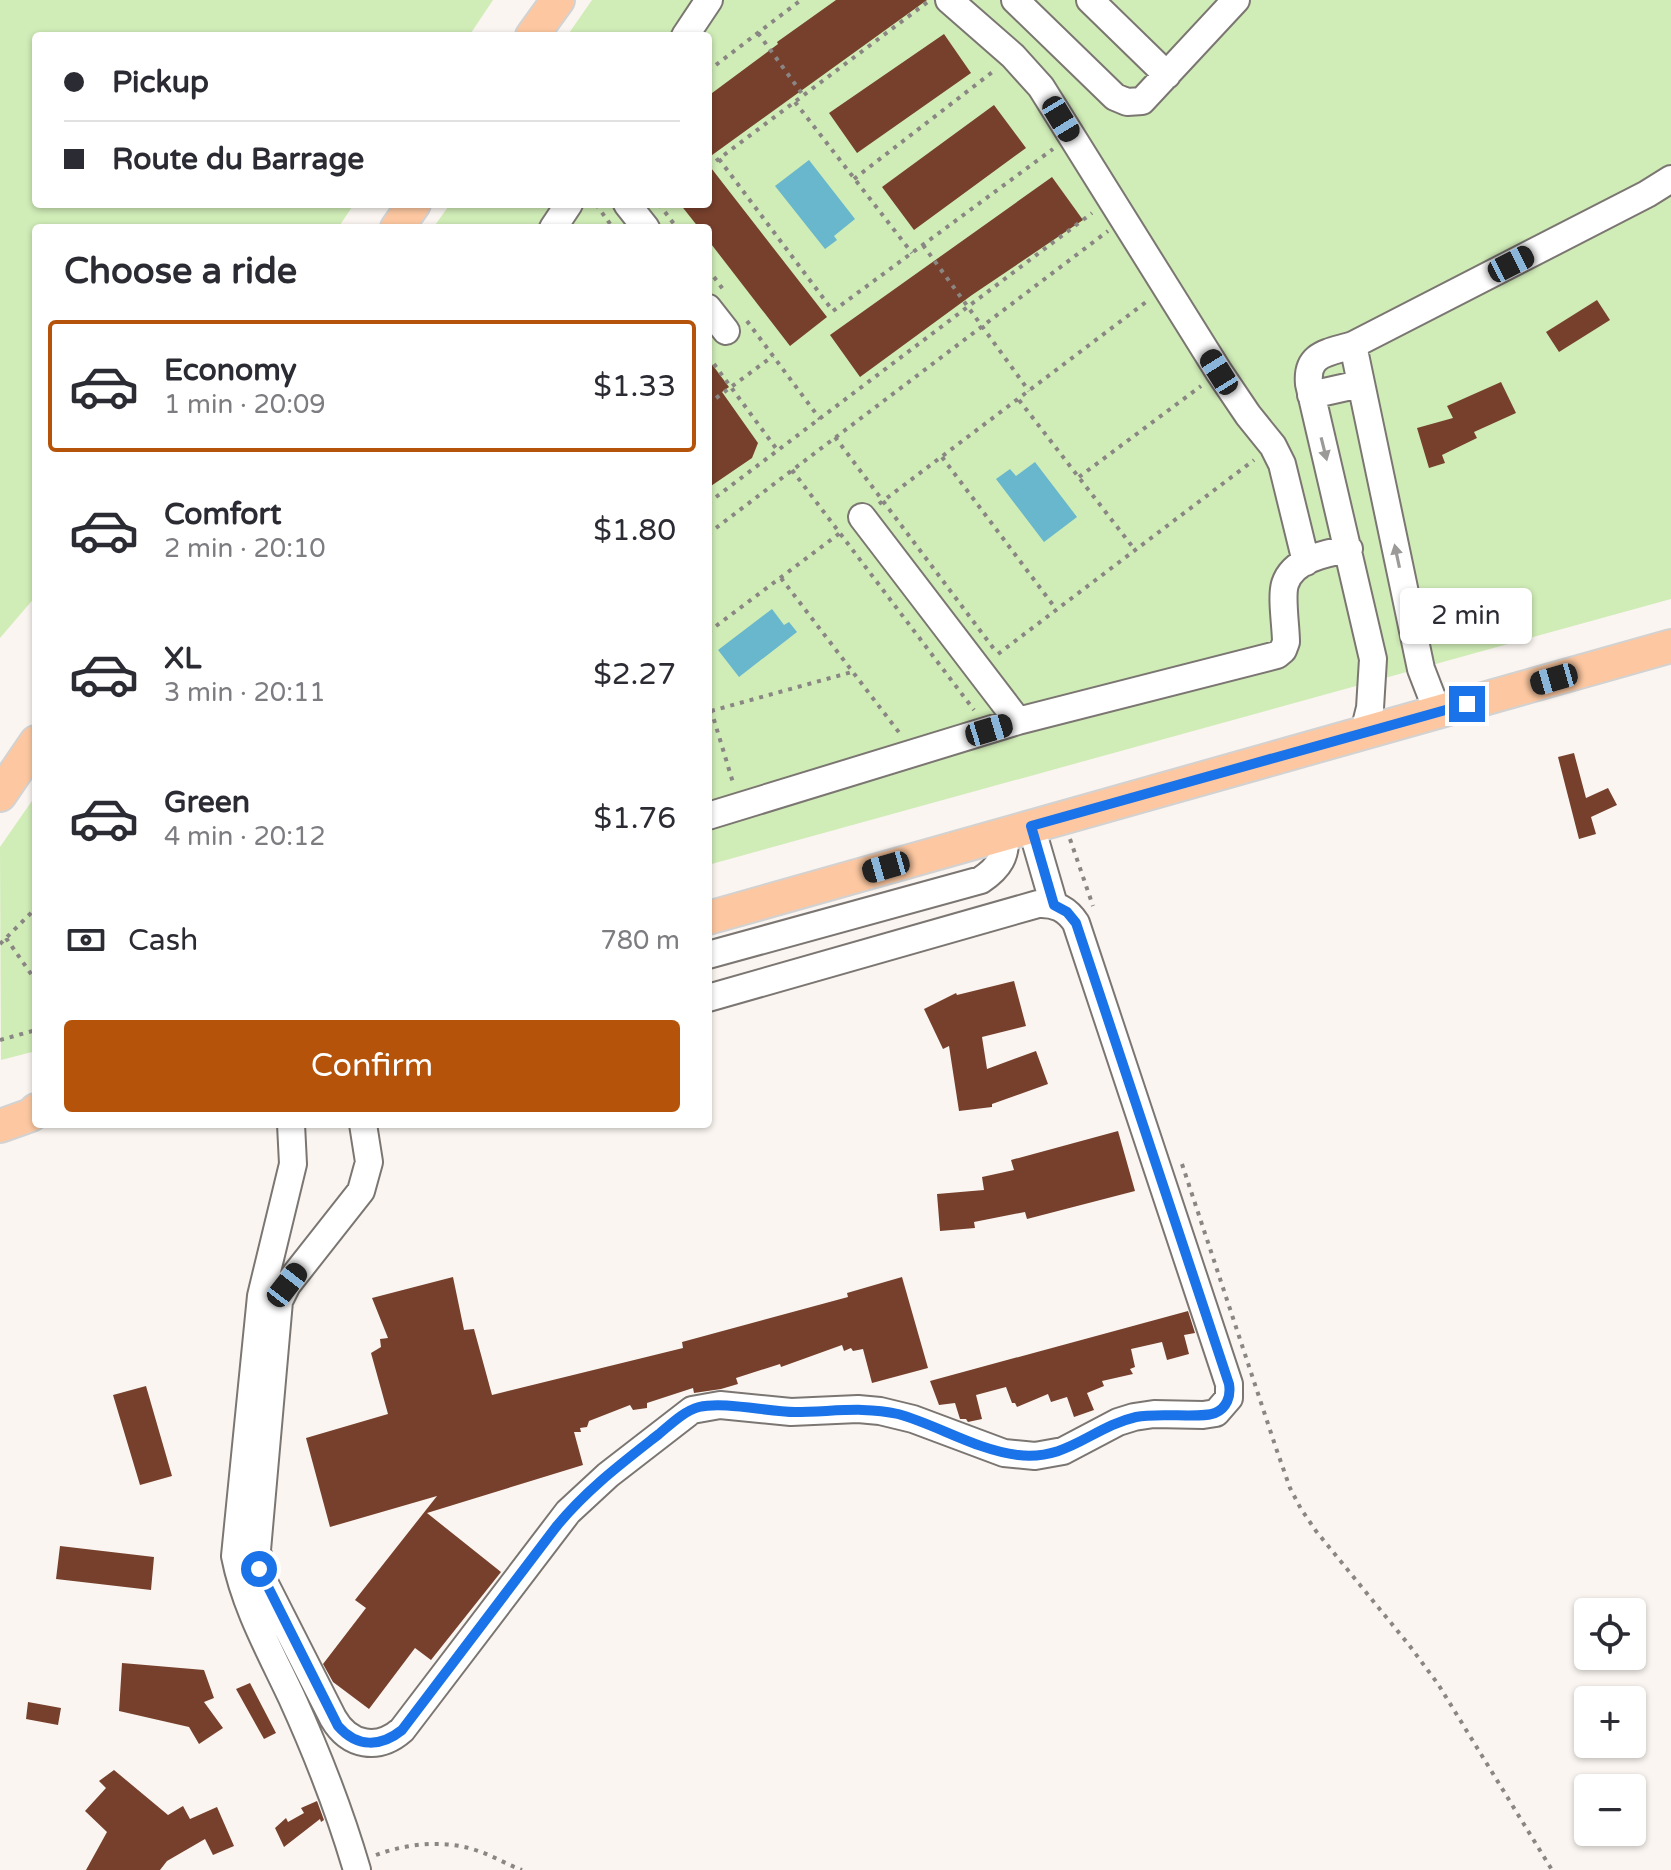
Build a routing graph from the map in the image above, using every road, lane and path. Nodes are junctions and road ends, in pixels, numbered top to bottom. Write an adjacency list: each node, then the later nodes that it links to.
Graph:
1 (558, 0): 9 (main road)
2 (709, 0): 10 (street)
3 (801, 0): 11 (path)
4 (931, 0): 15 (path)
5 (949, 0): 12 (street)
6 (1015, 0): 14 (street)
7 (1090, 0): 14 (street)
8 (1236, 0): 14 (street)
9 (535, 32)
10 (688, 32)
11 (758, 33): 13 (path); 15 (path)
12 (1013, 56): 17 (street); 20 (path)
13 (712, 68)
14 (1167, 75)
15 (803, 95): 16 (path)
16 (795, 102): 18 (path); 20 (path)
17 (1071, 136): 23 (street); 25 (path)
18 (719, 159): 19 (path); 26 (path)
19 (712, 164)
20 (854, 179): 26 (path)
21 (1671, 179): 32 (street)
22 (630, 208): 24 (street)
23 (1117, 209): 27 (street); 29 (path); 31 (path)
24 (643, 224)
25 (923, 245): 26 (path); 29 (path)
26 (912, 253)
27 (1165, 287): 35 (street); 38 (path)
28 (717, 301): 30 (street)
29 (968, 307): 31 (path); 42 (path)
30 (735, 325): 33 (path)
31 (981, 326): 38 (path); 43 (path)
32 (1353, 345): 36 (street); 39 (street)
33 (773, 356): 37 (path); 42 (path)
34 (712, 361): 37 (path)
35 (1219, 372): 44 (street); 48 (path)
36 (1360, 384): 39 (street); 64 (street, one-way to 36)
37 (731, 387): 41 (path); 45 (path)
38 (1029, 391): 40 (path)
39 (1311, 395): 53 (street, one-way to 53)
40 (1019, 399): 46 (path); 48 (path)
41 (712, 401)
42 (820, 419): 45 (path)
43 (835, 437): 47 (path); 50 (path)
44 (1273, 446): 54 (path); 55 (street)
45 (778, 451): 49 (path)
46 (942, 457): 50 (path); 57 (path)
47 (792, 470): 51 (path); 52 (path)
48 (1079, 477): 54 (path)
49 (712, 500)
50 (872, 509): 52 (path); 60 (path); 66 (street)
51 (712, 531)
52 (840, 533): 56 (path); 67 (path)
53 (1349, 549): 55 (street); 68 (street)
54 (1135, 550): 57 (path)
55 (1306, 562): 66 (street)
56 (781, 578): 58 (path); 62 (path)
57 (1056, 609): 60 (path)
58 (712, 629)
59 (1671, 646): 64 (main road)
60 (998, 654): 61 (path)
61 (1006, 665)
62 (853, 671): 63 (path); 70 (path)
63 (712, 711)
64 (1438, 713): 68 (main road)
65 (712, 714): 72 (path)
66 (1018, 721): 67 (street)
67 (989, 730): 70 (street)
68 (1364, 732): 74 (main road)
69 (32, 748): 71 (main road)
70 (915, 753): 72 (street)
71 (0, 795)
72 (740, 806): 73 (street)
73 (712, 815)
74 (1062, 817): 75 (main road); 77 (path)
75 (1018, 830): 76 (street); 79 (main road); 82 (street)
76 (1054, 905): 84 (street); 92 (street)
77 (1093, 906)
78 (32, 912): 80 (path)
79 (712, 917)
80 (6, 938): 81 (path); 83 (path)
81 (0, 944)
82 (712, 954)
83 (32, 975)
84 (712, 997)
85 (32, 1031): 86 (path)
86 (0, 1040)
87 (32, 1101): 88 (main road)
88 (0, 1106)
89 (32, 1112): 90 (main road)
90 (0, 1126)
91 (291, 1128): 94 (street)
92 (364, 1128)
93 (1179, 1155): 96 (path)
94 (356, 1866): 95 (path)
95 (522, 1870)
96 (1552, 1870)

